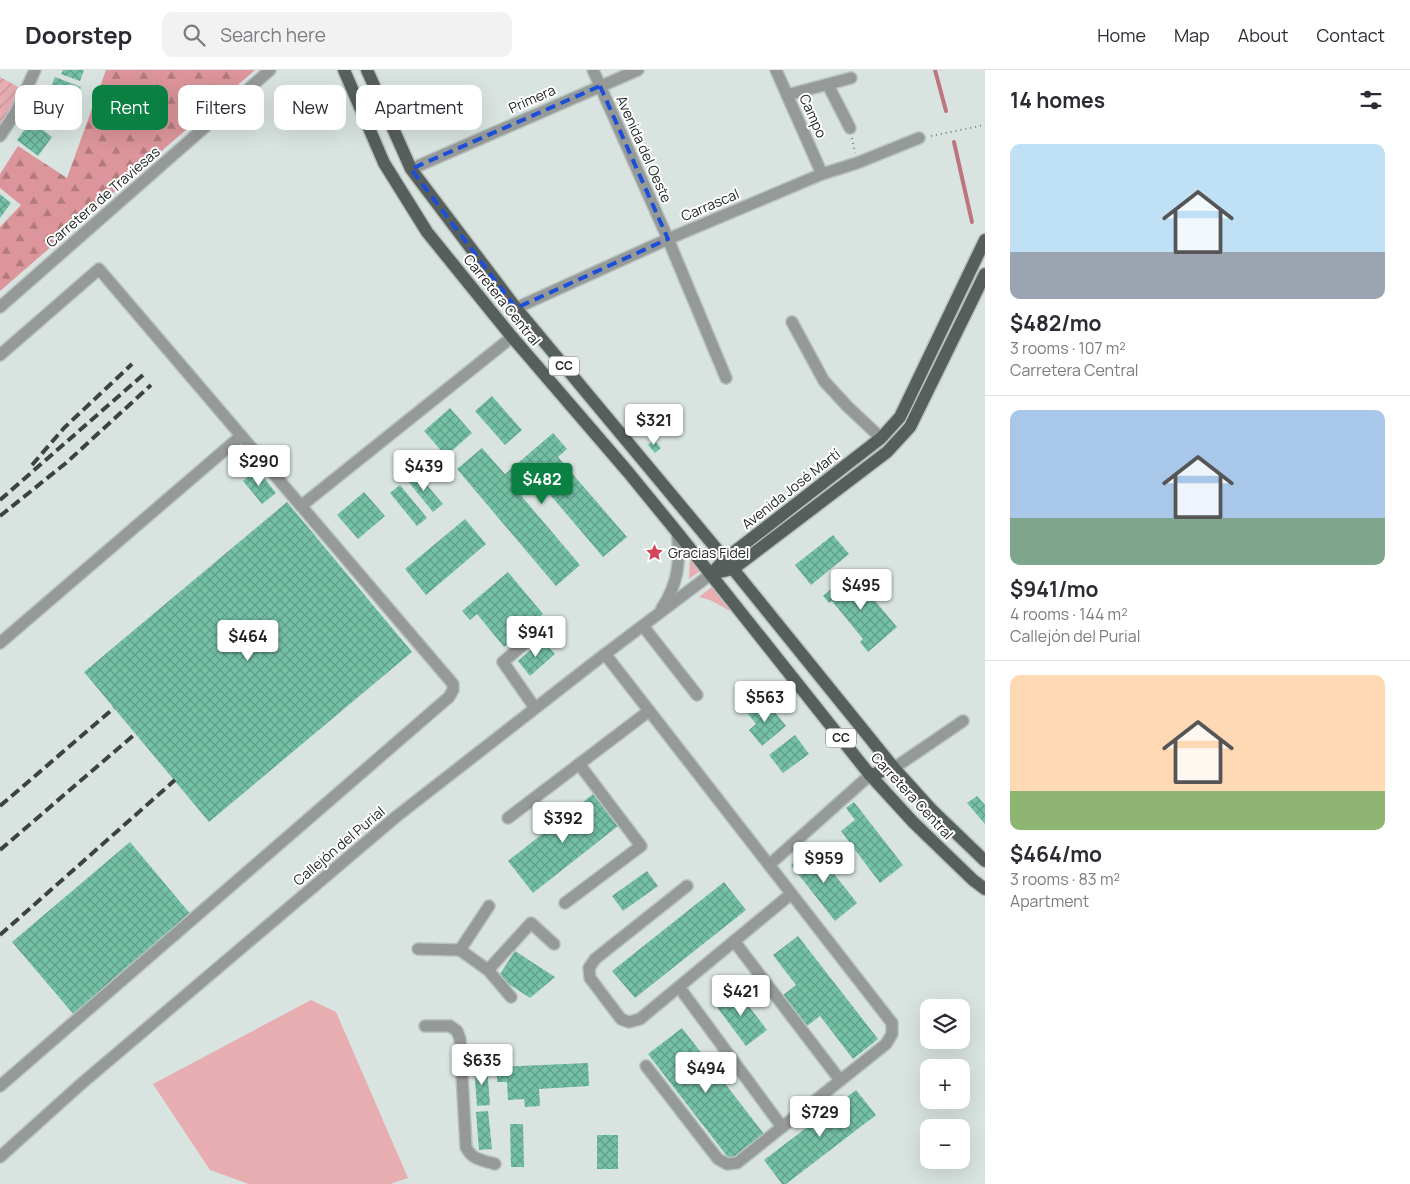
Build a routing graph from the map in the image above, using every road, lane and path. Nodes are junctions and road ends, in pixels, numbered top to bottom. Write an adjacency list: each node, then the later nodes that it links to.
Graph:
1 (36, 70): 14 (street)
2 (270, 70): 22 (street, Carretera de Traviesas)
3 (367, 70): 17 (main road, Carretera Central / CC)
4 (593, 70): 10 (street, Avenida del Oeste)
5 (638, 70): 10 (street, Primera)
6 (776, 70): 11 (street, Campo)
7 (343, 71): 25 (main road, Carretera Central / CC)
8 (851, 78): 9 (street)
9 (828, 85): 11 (street); 13 (street)
10 (600, 86): 17 (street, Primera); 19 (street, Avenida del Oeste)
11 (787, 95): 18 (street, Campo)
12 (985, 125): 15 (path)
13 (850, 128): 16 (path)
14 (0, 136)
15 (919, 138): 16 (street, Carrascal)
16 (857, 163): 18 (street, Carrascal)
17 (410, 169): 23 (main road, Carretera Central / CC)
18 (822, 174): 19 (street, Carrascal)
19 (668, 238): 23 (street, Carrascal); 27 (street, Avenida del Oeste)
20 (985, 240): 29 (main road, Avenida José Martí)
21 (985, 274): 32 (main road, Avenida José Martí)
22 (0, 306)
23 (516, 308): 32 (main road, Carretera Central / CC)
24 (792, 322): 29 (street)
25 (512, 338): 30 (street); 31 (main road, Carretera Central / CC)
26 (0, 354): 28 (street)
27 (726, 378)
28 (241, 436): 30 (street); 37 (street)
29 (881, 438): 32 (main road, Avenida José Martí)
30 (301, 506): 64 (street)
31 (677, 532): 33 (main road, Carretera Central / CC); 34 (street)
32 (729, 564): 33 (main road, Avenida José Martí); 44 (main road, Carretera Central / CC)
33 (711, 574): 34 (street, Callejón del Purial); 45 (main road, Carretera Central / CC)
34 (656, 616): 35 (street, Callejón del Purial)
35 (643, 626): 38 (street, Callejón del Purial); 39 (street)
36 (544, 627): 40 (street)
37 (0, 643)
38 (606, 654): 40 (street, Callejón del Purial); 41 (street)
39 (697, 695)
40 (535, 708): 66 (street, Callejón del Purial)
41 (650, 711): 43 (street); 48 (street)
42 (963, 721): 44 (street)
43 (579, 764): 46 (street); 52 (street)
44 (894, 768): 45 (main road); 47 (main road, Carretera Central / CC)
45 (870, 775): 48 (street); 50 (main road, Carretera Central / CC)
46 (508, 818)
47 (985, 862)
48 (769, 865): 51 (street)
49 (687, 886): 59 (street)
50 (985, 889)
51 (791, 894): 54 (street); 63 (street)
52 (565, 903)
53 (489, 906): 57 (street)
54 (734, 941): 59 (street); 63 (street)
55 (554, 944): 58 (street)
56 (418, 949): 57 (street)
57 (460, 950): 58 (street)
58 (488, 970): 60 (street)
59 (679, 987): 65 (street)
60 (511, 997)
61 (425, 1026): 67 (street)
62 (646, 1066): 65 (street)
63 (840, 1080): 65 (street)
64 (0, 1086)
65 (782, 1127)
66 (0, 1157)
67 (495, 1164)

